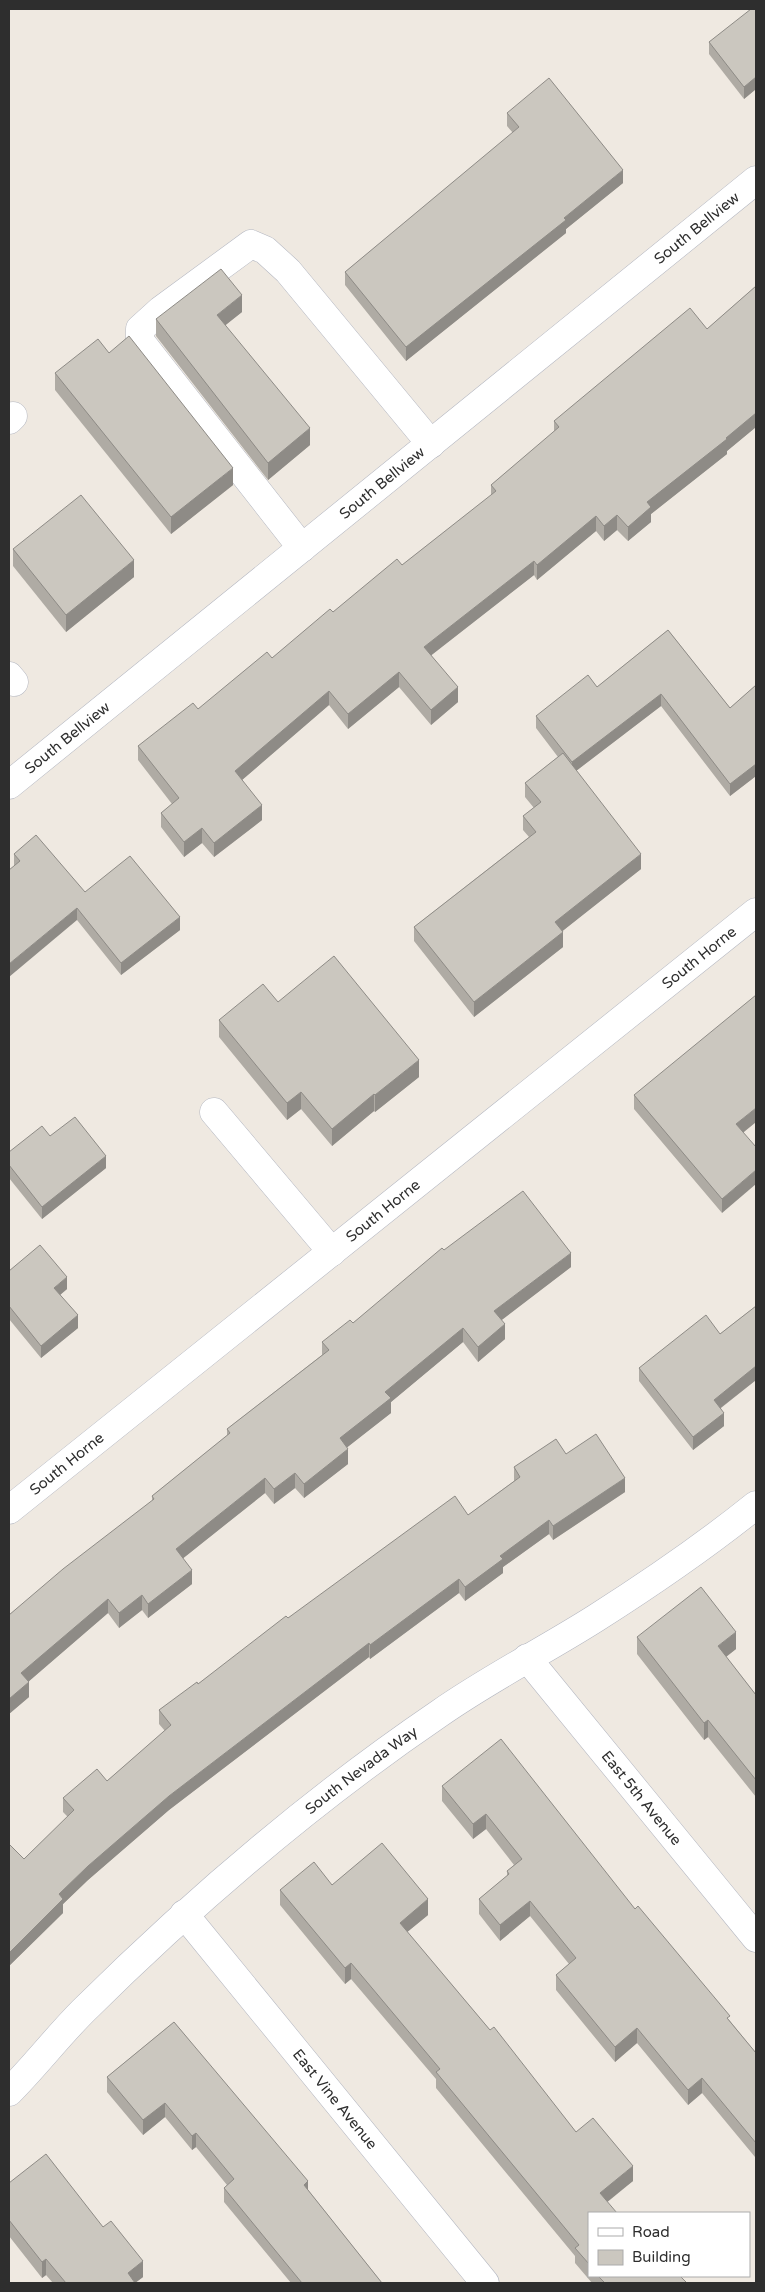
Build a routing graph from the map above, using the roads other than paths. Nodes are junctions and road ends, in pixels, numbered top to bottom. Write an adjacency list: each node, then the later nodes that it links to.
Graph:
1 (756, 180): 2 (street, South Bellview)
2 (431, 444): 3 (street, South Bellview); 3 (street)
3 (302, 548): 4 (street, South Bellview)
4 (9, 785)
5 (756, 912): 7 (street, South Horne)
6 (214, 1112): 7 (street)
7 (332, 1252): 9 (street, South Horne)
8 (756, 1505): 10 (street, South Nevada Way)
9 (9, 1510)
10 (527, 1658): 11 (street, South Nevada Way); 12 (street, East 5th Avenue)
11 (184, 1914): 13 (street, South Nevada Way); 14 (street, East Vine Avenue)
12 (756, 1938)
13 (9, 2092)
14 (485, 2283)

